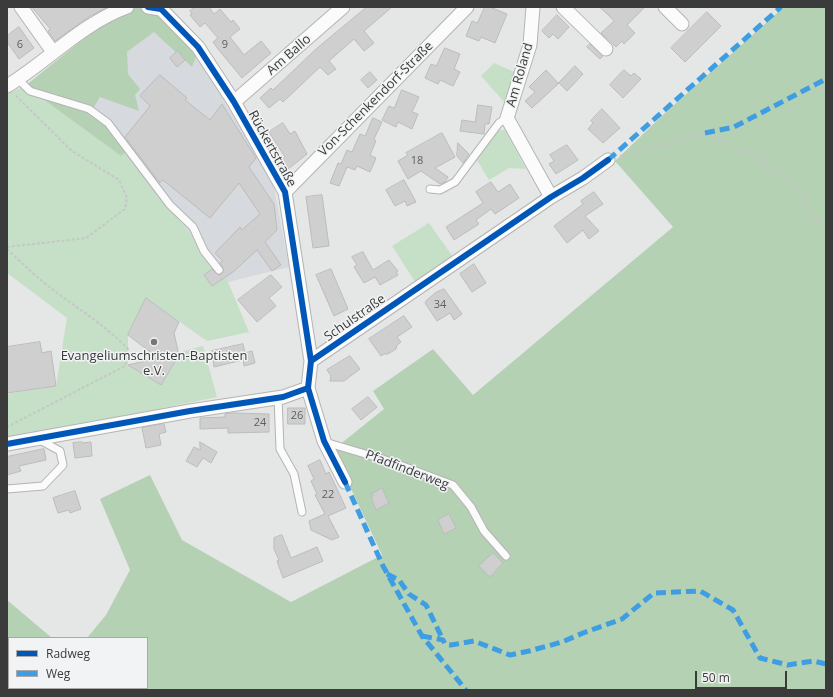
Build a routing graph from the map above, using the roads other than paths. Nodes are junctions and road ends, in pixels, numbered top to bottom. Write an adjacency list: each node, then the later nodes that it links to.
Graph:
1 (21, 7): 11 (street)
2 (127, 7): 11 (street)
3 (148, 7): 13 (street, Rückertstraße)
4 (343, 7): 13 (street, Am Ballo)
5 (467, 7): 17 (street, Von-Schenkendorf-Straße)
6 (533, 7): 14 (street, Am Roland)
7 (563, 7): 10 (street)
8 (665, 7): 9 (street)
9 (682, 24)
10 (606, 49)
11 (53, 52): 12 (street)
12 (12, 86): 19 (lane)
13 (234, 102): 17 (street, Rückertstraße)
14 (507, 118): 16 (lane, Am Roland); 18 (street, Am Roland)
15 (608, 160): 18 (street, Schulstraße)
16 (430, 189)
17 (285, 192): 20 (street, Rückertstraße)
18 (550, 197): 20 (street, Schulstraße)
19 (218, 270)
20 (311, 362): 21 (street)
21 (308, 388): 22 (street); 24 (street)
22 (278, 397): 23 (street); 28 (lane)
23 (36, 438): 25 (street); 27 (lane)
24 (324, 442): 26 (street); 29 (lane, Pfadfinderweg)
25 (7, 444)
26 (345, 482)
27 (7, 489)
28 (302, 512)
29 (506, 556)

